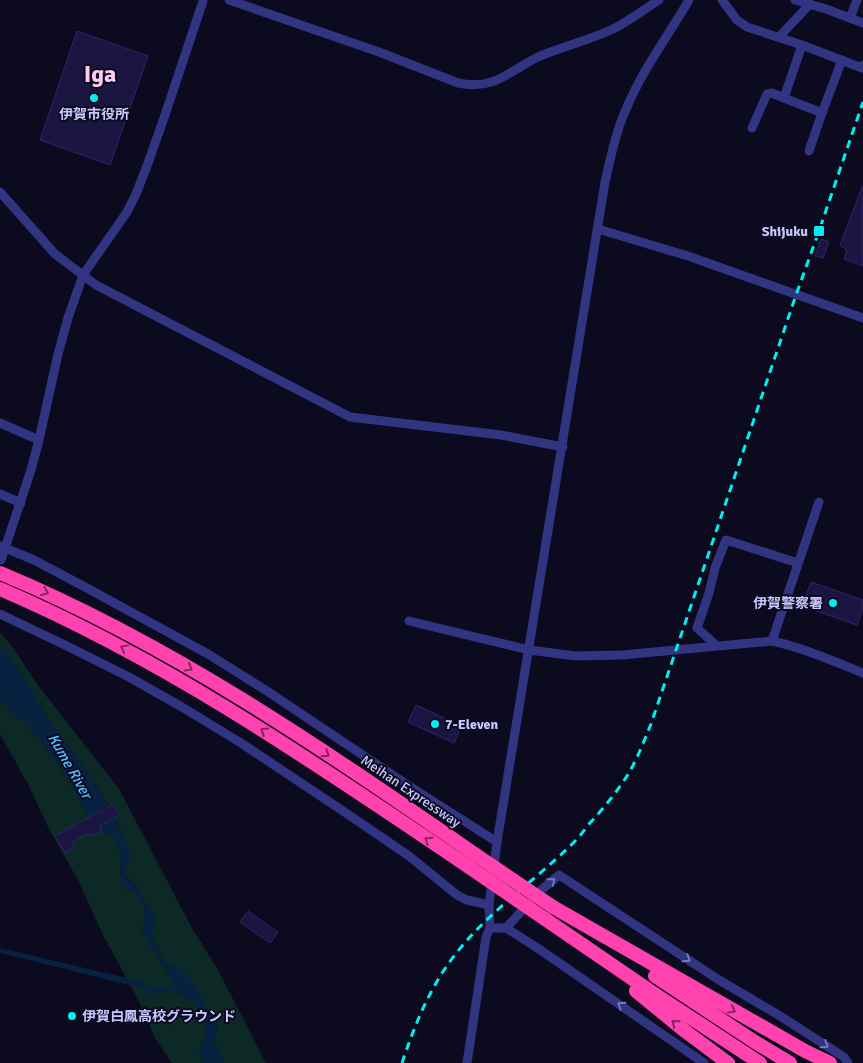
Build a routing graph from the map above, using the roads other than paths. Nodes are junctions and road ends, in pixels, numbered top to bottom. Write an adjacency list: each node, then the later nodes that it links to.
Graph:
1 (203, 0): 2 (street); 22 (street)
2 (210, 0)
3 (229, 0): 4 (street)
4 (659, 0)
5 (722, 0): 12 (street)
6 (794, 0): 9 (street)
7 (857, 0): 10 (street)
8 (687, 1): 21 (street)
9 (810, 4): 10 (street); 12 (street)
10 (850, 18): 11 (street)
11 (863, 23)
12 (779, 37): 13 (street)
13 (802, 45): 14 (street); 16 (street)
14 (842, 60): 15 (street); 17 (street)
15 (863, 65)
16 (784, 98): 17 (street); 18 (street)
17 (822, 113): 19 (street)
18 (752, 128)
19 (809, 151)
20 (0, 192): 22 (street)
21 (598, 229): 23 (street); 26 (street)
22 (83, 275): 25 (street); 26 (street)
23 (863, 318)
24 (0, 423): 25 (street)
25 (39, 440): 29 (street)
26 (562, 447): 39 (street)
27 (0, 494): 29 (street)
28 (819, 502): 32 (street)
29 (21, 503): 30 (street)
30 (3, 546): 31 (street); 41 (street)
31 (0, 560)
32 (798, 563): 37 (street); 38 (street)
33 (0, 573): 43 (highway, Meihan Expressway, one-way to 43, bridge)
34 (0, 589): 44 (highway, one-way to 34, bridge)
35 (0, 614): 42 (street)
36 (409, 621): 39 (street)
37 (772, 641): 38 (street); 40 (street)
38 (716, 645): 39 (street)
39 (528, 650): 41 (street)
40 (863, 673)
41 (497, 842): 42 (street)
42 (489, 905): 45 (street)
43 (553, 907): 51 (highway, Meihan Expressway); 52 (highway, one-way to 52)
44 (544, 919): 49 (highway, one-way to 44); 50 (highway)
45 (490, 928): 46 (street); 47 (street)
46 (506, 928): 48 (street, one-way to 46); 53 (street, one-way to 53)
47 (466, 1063)
48 (704, 1063)
49 (728, 1063)
50 (760, 1063)
51 (790, 1063)
52 (830, 1063)
53 (848, 1063)

